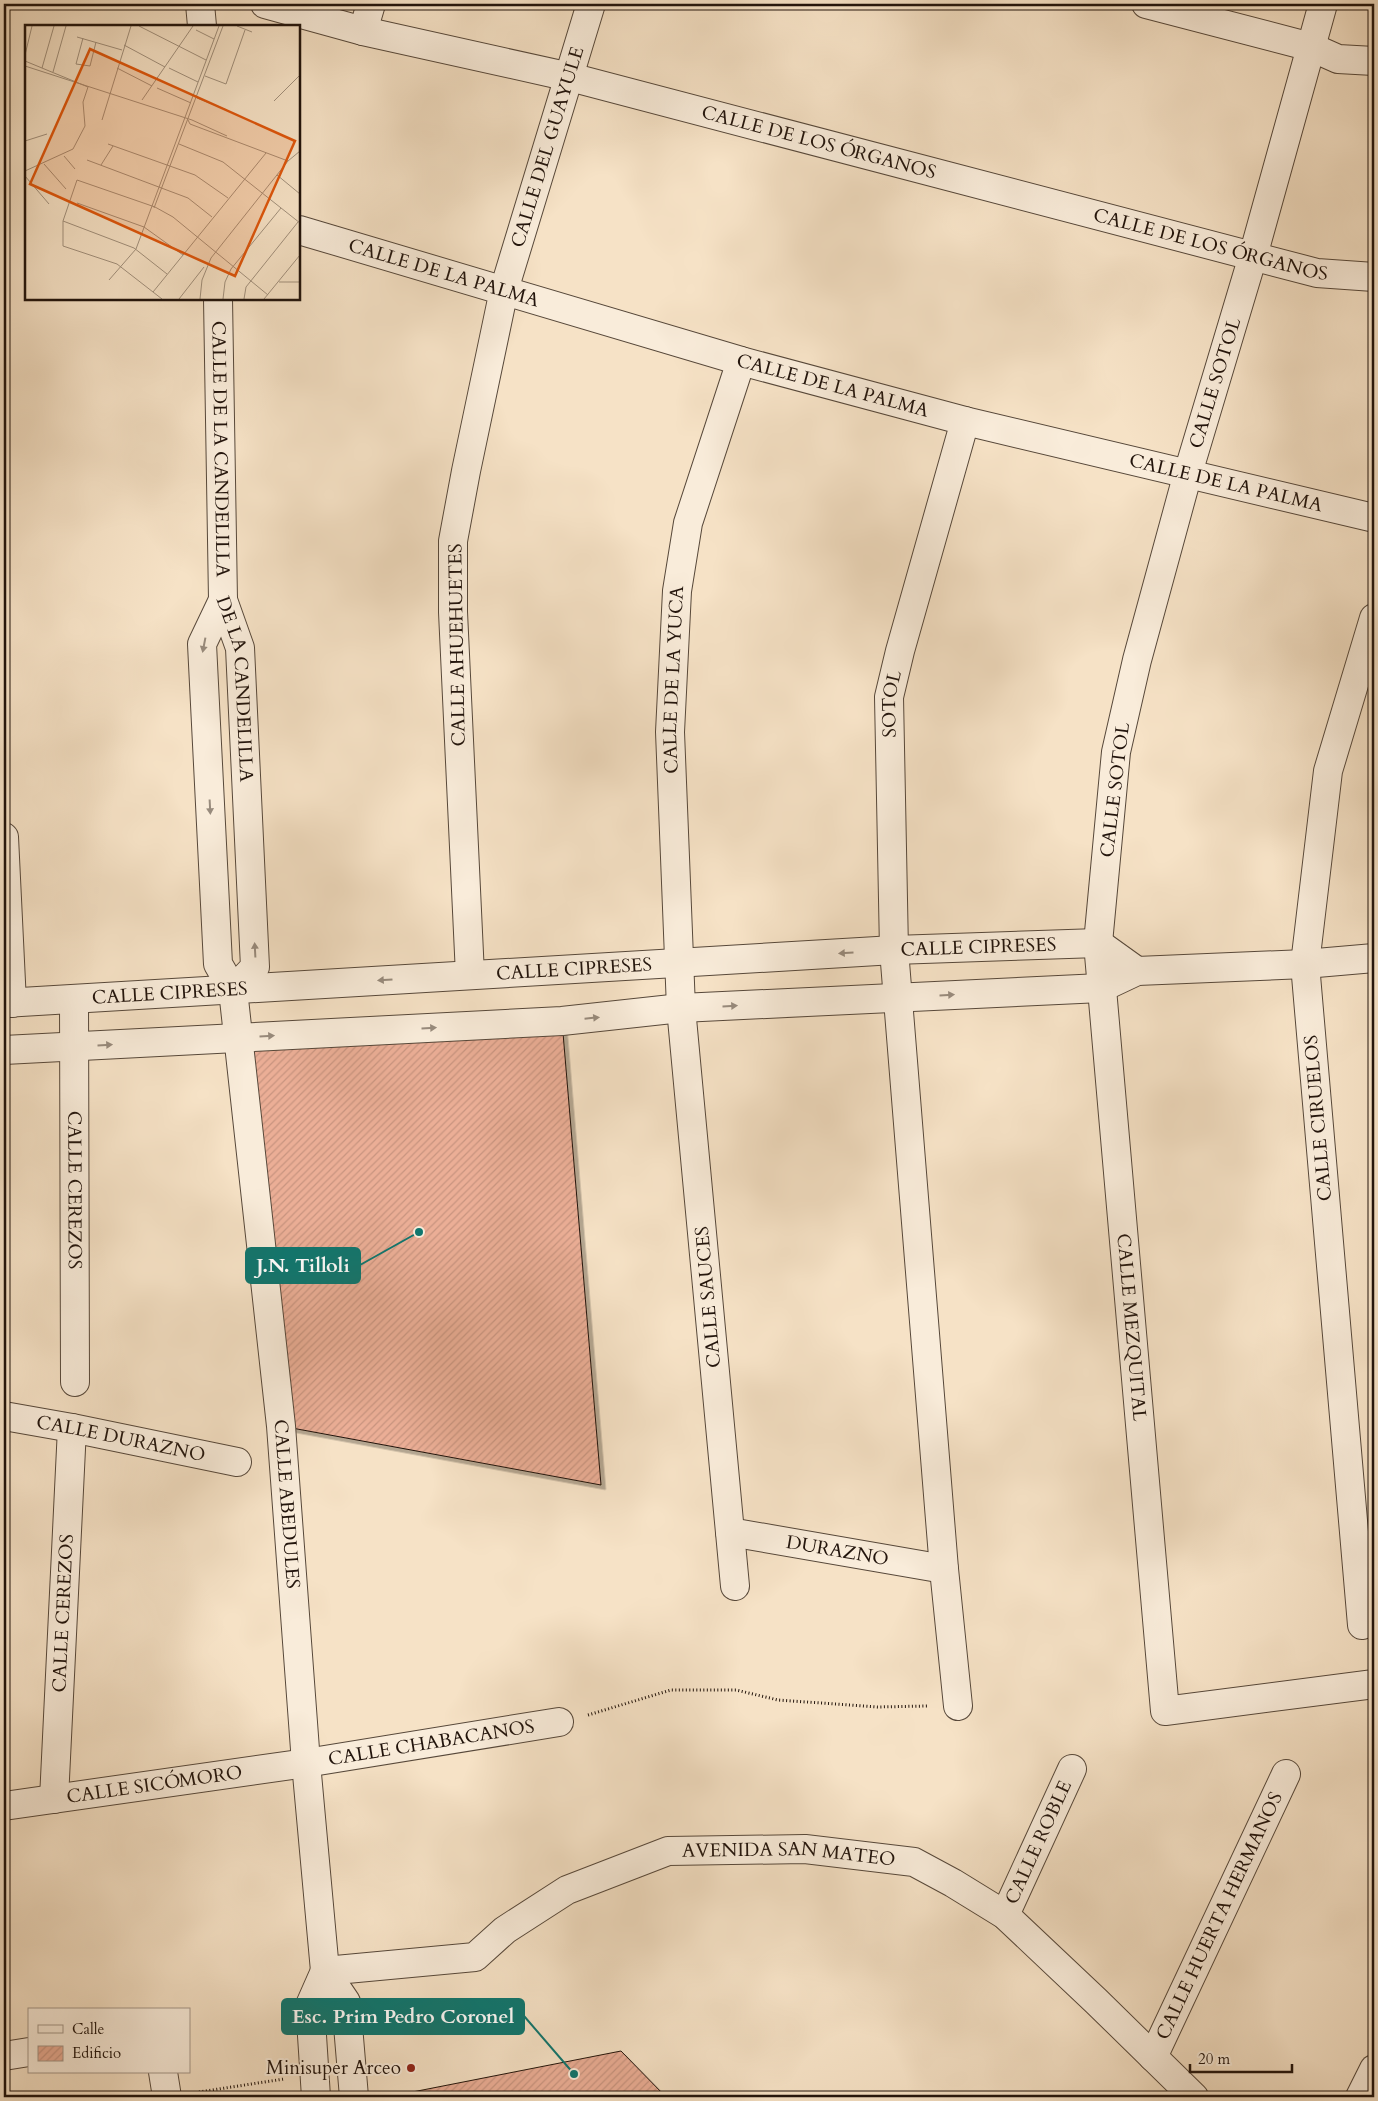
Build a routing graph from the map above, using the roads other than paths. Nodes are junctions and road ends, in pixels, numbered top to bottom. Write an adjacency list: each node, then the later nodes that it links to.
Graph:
1 (200, 4): 7 (street)
2 (265, 4): 8 (street, CALLE DE LOS ÓRGANOS)
3 (371, 4): 8 (street)
4 (591, 4): 11 (street, CALLE DEL GUAYULE)
5 (1146, 4): 9 (street)
6 (1323, 4): 9 (street, CALLE SOTOL)
7 (202, 25)
8 (363, 31): 11 (street, CALLE DE LOS ÓRGANOS)
9 (1311, 47): 10 (street); 13 (street, CALLE SOTOL)
10 (1374, 61)
11 (570, 76): 13 (street, CALLE DE LOS ÓRGANOS); 17 (street, CALLE DEL GUAYULE)
12 (300, 230): 17 (street, CALLE DE LA PALMA)
13 (1253, 256): 14 (street, CALLE DE LOS ÓRGANOS); 21 (street, CALLE SOTOL)
14 (1317, 273): 15 (street, CALLE DE LOS ÓRGANOS); 16 (street)
15 (1374, 277)
16 (1374, 288)
17 (504, 290): 19 (street, CALLE DE LA PALMA); 32 (street, CALLE AHUEHUETES)
18 (218, 300): 23 (street, CALLE DE LA CANDELILLA)
19 (741, 361): 20 (street, CALLE DE LA PALMA); 29 (street, CALLE DE LA YUCA)
20 (965, 421): 21 (street, CALLE DE LA PALMA); 27 (street, SOTOL)
21 (1188, 473): 22 (street, CALLE DE LA PALMA); 26 (street, CALLE SOTOL)
22 (1374, 518)
23 (223, 600): 34 (street, DE LA CANDELILLA, one-way to 34); 34 (street, DE LA CANDELILLA, one-way to 23)
24 (1374, 618): 30 (street, CALLE CIRUELOS)
25 (4, 837): 37 (street)
26 (1098, 943): 27 (street, CALLE CIPRESES); 31 (street); 33 (street, CALLE MEZQUITAL)
27 (894, 950): 29 (street, CALLE CIPRESES, one-way to 29); 35 (street, SOTOL)
28 (1374, 958): 30 (street)
29 (679, 963): 32 (street, CALLE CIPRESES); 38 (street, CALLE DE LA YUCA)
30 (1305, 964): 31 (street); 49 (street, CALLE CIRUELOS)
31 (1137, 971): 33 (street)
32 (470, 975): 34 (street, CALLE CIPRESES, one-way to 34)
33 (1101, 988): 35 (street, one-way to 33); 50 (street, CALLE MEZQUITAL)
34 (233, 990): 36 (street, CALLE CIPRESES); 39 (street, DE LA CANDELILLA)
35 (898, 998): 38 (street, one-way to 35); 47 (street)
36 (74, 1000): 37 (street, CALLE CIPRESES); 40 (street, CALLE CEREZOS)
37 (8, 1003)
38 (681, 1008): 39 (street, one-way to 38); 46 (street, CALLE SAUCES)
39 (237, 1038): 40 (street, one-way to 39); 53 (street, CALLE ABEDULES)
40 (74, 1047): 41 (street); 42 (street, CALLE CEREZOS)
41 (4, 1050)
42 (74, 1382)
43 (4, 1416): 44 (street, CALLE DURAZNO)
44 (72, 1428): 45 (street, CALLE DURAZNO); 56 (street, CALLE CEREZOS)
45 (237, 1462)
46 (730, 1532): 47 (street, DURAZNO); 48 (street, CALLE SAUCES)
47 (944, 1569): 51 (street)
48 (735, 1586)
49 (1362, 1625)
50 (1374, 1684)
51 (958, 1706)
52 (558, 1722): 53 (street, CALLE CHABACANOS)
53 (306, 1763): 56 (street, CALLE SICÓMORO); 59 (street, CALLE ABEDULES)
54 (1072, 1769): 58 (street, CALLE ROBLE)
55 (1286, 1774): 62 (street, CALLE HUERTA HERMANOS)
56 (54, 1799): 57 (street, CALLE SICÓMORO)
57 (4, 1806)
58 (1005, 1915): 59 (street, AVENIDA SAN MATEO); 62 (street, AVENIDA SAN MATEO)
59 (325, 1971): 65 (street); 67 (street)
60 (28, 2052): 61 (street)
61 (4, 2056)
62 (1153, 2057): 68 (street, AVENIDA SAN MATEO)
63 (1374, 2069): 69 (street)
64 (163, 2074): 66 (street)
65 (315, 2086)
66 (167, 2097)
67 (354, 2097)
68 (1194, 2097)
69 (1360, 2097)

